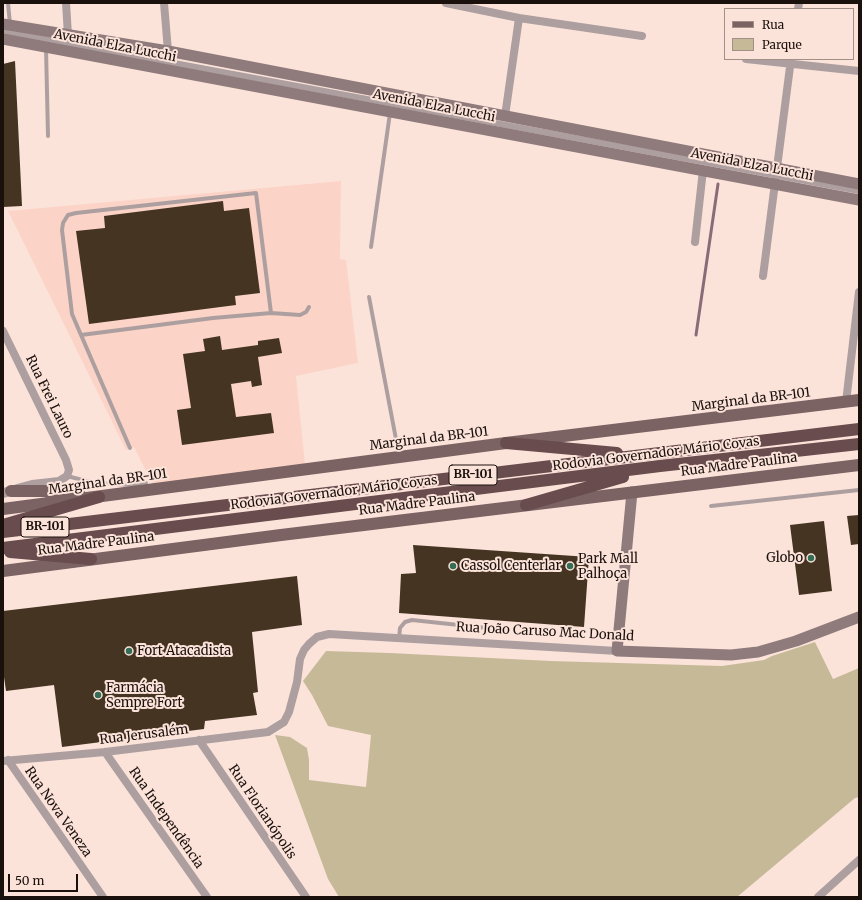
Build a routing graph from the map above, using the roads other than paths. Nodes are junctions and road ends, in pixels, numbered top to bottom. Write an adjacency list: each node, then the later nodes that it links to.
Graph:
1 (8, 3): 6 (lane)
2 (66, 3): 7 (street)
3 (164, 3): 11 (street)
4 (446, 3): 5 (street)
5 (519, 18): 8 (street); 17 (street)
6 (5, 26): 7 (main road, Avenida Elza Lucchi); 15 (street)
7 (68, 35): 11 (main road, Avenida Elza Lucchi)
8 (642, 36)
9 (3, 39): 10 (main road, Avenida Elza Lucchi)
10 (46, 47): 15 (main road, Avenida Elza Lucchi); 18 (lane)
11 (168, 51): 15 (main road, Avenida Elza Lucchi)
12 (768, 60): 13 (street)
13 (791, 61): 14 (street); 20 (street)
14 (859, 71)
15 (293, 85): 16 (main road, Avenida Elza Lucchi); 17 (main road, Avenida Elza Lucchi); 20 (street)
16 (390, 112): 19 (main road, Avenida Elza Lucchi); 25 (lane)
17 (505, 116): 20 (main road, Avenida Elza Lucchi)
18 (48, 136)
19 (703, 170): 20 (main road, Avenida Elza Lucchi); 24 (street)
20 (776, 176): 21 (main road, Avenida Elza Lucchi); 22 (street); 23 (main road, Avenida Elza Lucchi); 26 (street)
21 (859, 184)
22 (859, 191)
23 (859, 200)
24 (695, 242)
25 (371, 247)
26 (763, 276)
27 (859, 292): 34 (street)
28 (369, 297): 40 (lane)
29 (309, 307): 30 (lane)
30 (271, 313): 32 (lane); 32 (lane)
31 (3, 331): 43 (street, Rua Frei Lauro)
32 (81, 335): 38 (lane)
33 (859, 400): 34 (main road, Marginal da BR-101)
34 (846, 402): 36 (main road, Marginal da BR-101)
35 (859, 429): 39 (highway, Rodovia Governador Mário Covas / BR-101)
36 (506, 443): 39 (highway); 40 (main road, Marginal da BR-101)
37 (859, 444): 42 (highway, Rodovia Governador Mário Covas / BR-101)
38 (130, 448)
39 (642, 455): 53 (highway, Rodovia Governador Mário Covas / BR-101)
40 (399, 457): 48 (main road, Marginal da BR-101)
41 (859, 465): 47 (main road, Rua Madre Paulina)
42 (660, 466): 49 (highway); 54 (highway, Rodovia Governador Mário Covas / BR-101)
43 (67, 476): 44 (lane); 46 (street)
44 (146, 483)
45 (859, 490): 50 (lane)
46 (7, 492): 48 (main road)
47 (632, 492): 49 (main road, Rua Madre Paulina); 61 (main road)
48 (99, 497): 51 (main road, Marginal da BR-101); 52 (highway)
49 (526, 505): 56 (main road, Rua Madre Paulina)
50 (711, 506)
51 (3, 509)
52 (3, 525)
53 (3, 532)
54 (3, 548)
55 (3, 552): 56 (highway)
56 (91, 559): 57 (main road, Rua Madre Paulina)
57 (3, 571)
58 (859, 617): 61 (main road, Rua João Caruso Mac Donald)
59 (506, 630): 60 (lane)
60 (399, 638): 61 (street, Rua João Caruso Mac Donald); 62 (street, Rua João Caruso Mac Donald)
61 (617, 651)
62 (284, 722): 63 (street, Rua Jerusalém)
63 (199, 740): 64 (street, Rua Jerusalém); 69 (street, Rua Florianópolis)
64 (105, 752): 65 (street, Rua Jerusalém); 68 (street, Rua Independência)
65 (5, 760): 67 (street, Rua Nova Veneza)
66 (859, 860): 70 (street)
67 (103, 897)
68 (206, 897)
69 (306, 897)
70 (818, 897)

